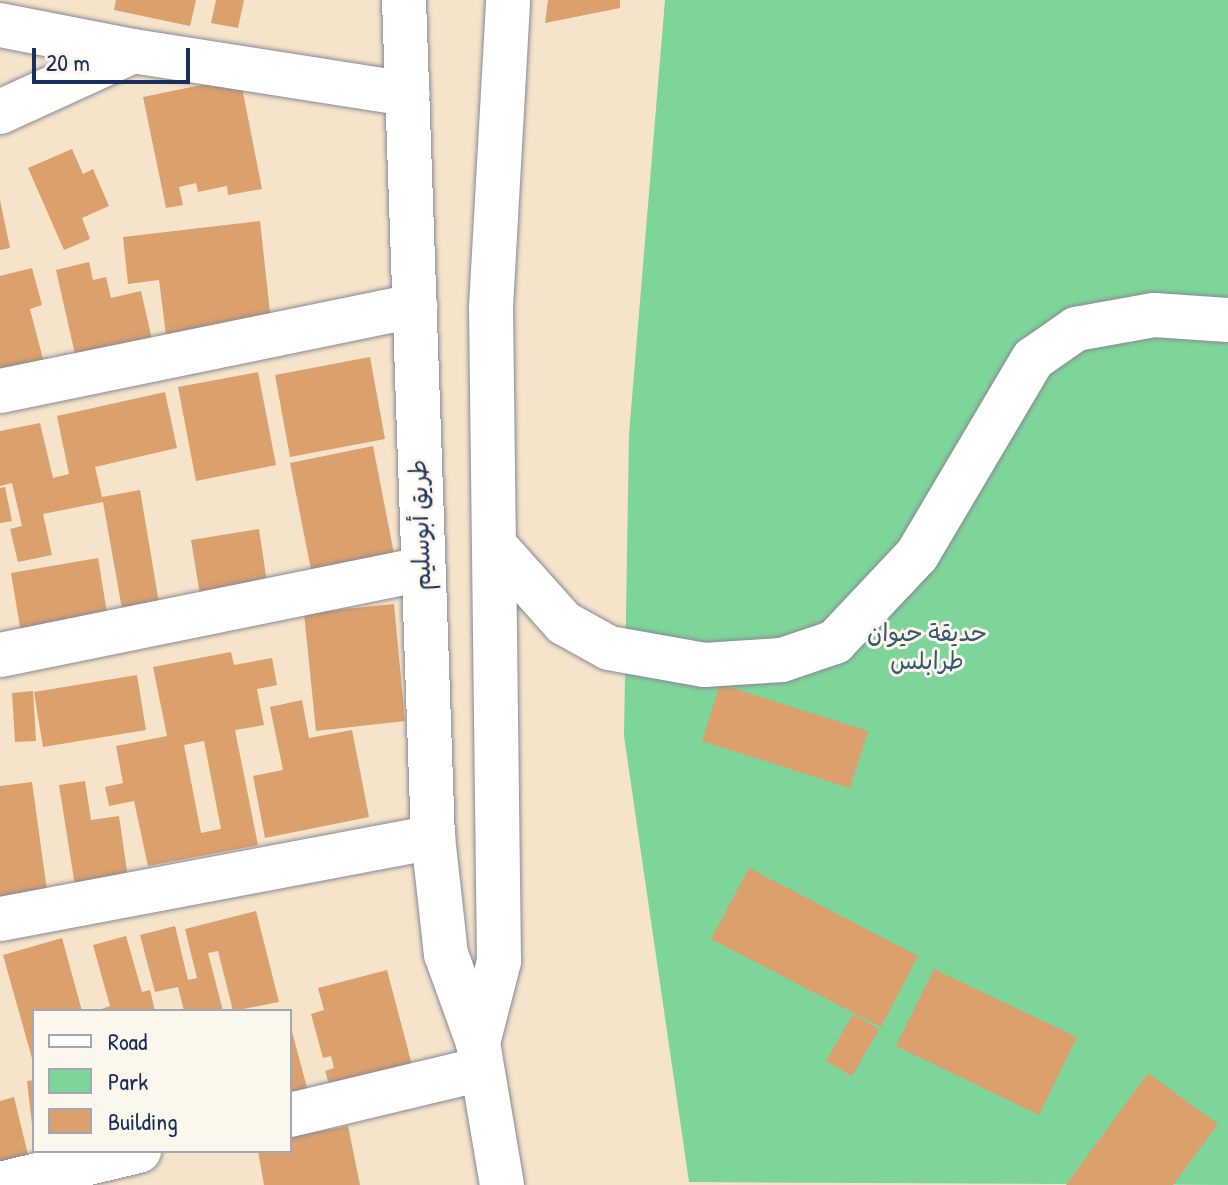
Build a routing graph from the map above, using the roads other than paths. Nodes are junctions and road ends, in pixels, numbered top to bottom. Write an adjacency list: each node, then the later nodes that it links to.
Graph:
1 (404, 0): 5 (main road, طريق أبوسليم)
2 (508, 0): 10 (main road, طريق أبوسليم)
3 (0, 25): 4 (main road)
4 (133, 51): 5 (main road); 6 (main road)
5 (408, 94): 7 (main road, طريق أبوسليم)
6 (0, 112)
7 (415, 306): 9 (main road); 11 (main road, طريق أبوسليم)
8 (1228, 320): 10 (main road)
9 (0, 391)
10 (494, 545): 15 (main road, طريق أبوسليم)
11 (421, 569): 12 (main road); 13 (main road, طريق أبوسليم)
12 (0, 655)
13 (433, 837): 14 (main road); 15 (main road, طريق أبوسليم)
14 (0, 919)
15 (480, 1056): 16 (main road); 19 (main road, طريق أبوسليم)
16 (292, 1114)
17 (131, 1153): 18 (main road)
18 (0, 1184)
19 (502, 1185)

